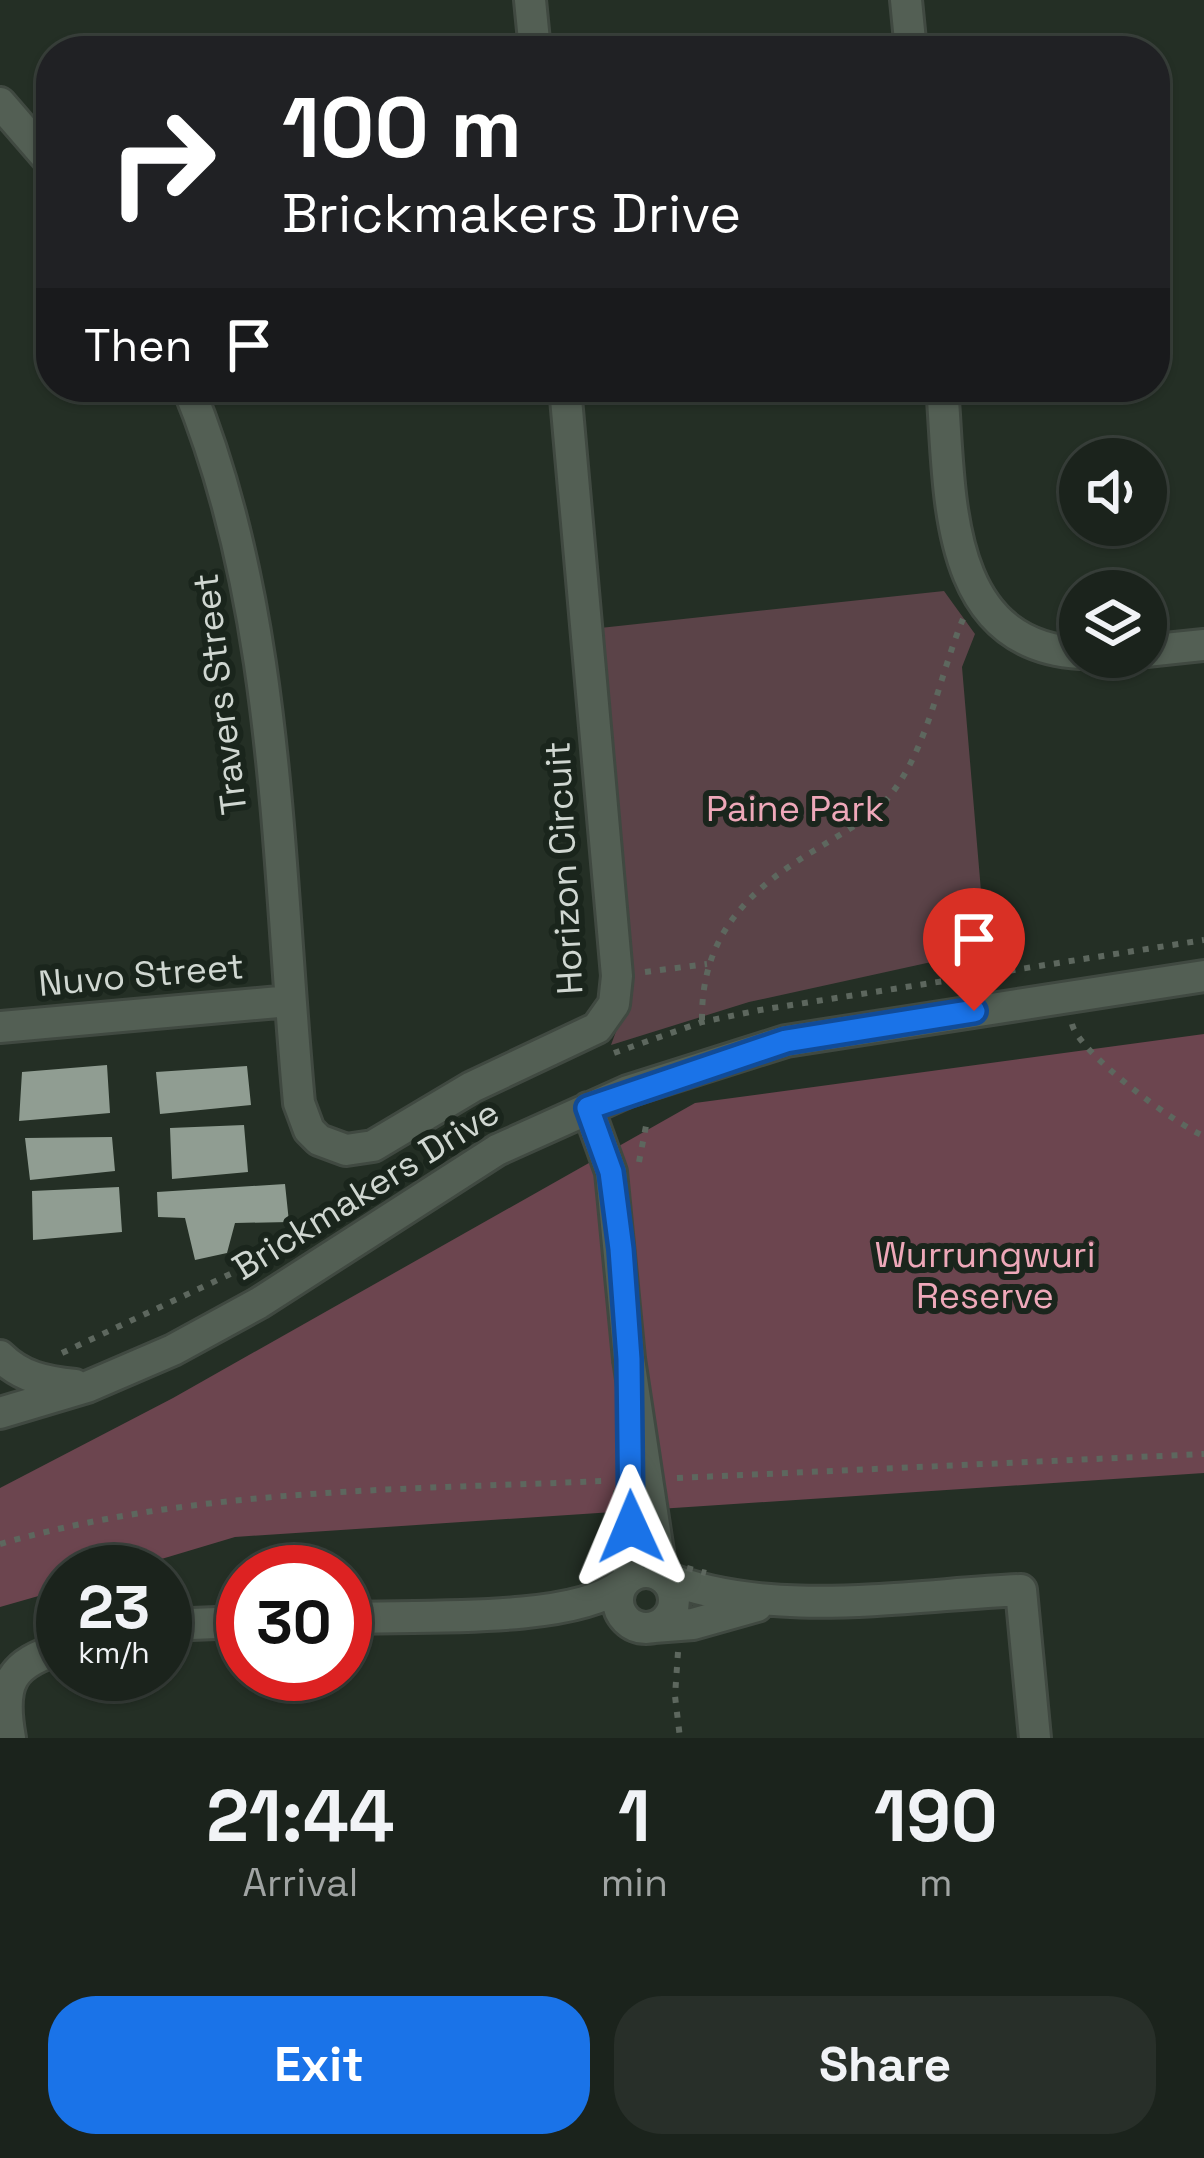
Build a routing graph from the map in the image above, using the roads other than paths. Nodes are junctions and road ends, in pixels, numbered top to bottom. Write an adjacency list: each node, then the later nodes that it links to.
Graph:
1 (530, 0): 3 (street)
2 (906, 0): 4 (street)
3 (534, 36)
4 (910, 36)
5 (0, 103): 6 (street)
6 (36, 145)
7 (194, 402): 14 (street, Travers Street)
8 (566, 402): 14 (street, Horizon Circuit)
9 (943, 402): 11 (street)
10 (1204, 645): 12 (street)
11 (1059, 649)
12 (1167, 649)
13 (1204, 976): 16 (street, Brickmakers Drive)
14 (290, 1000): 15 (street, Nuvo Street)
15 (0, 1027)
16 (588, 1108): 18 (street); 19 (street, Brickmakers Drive)
17 (0, 1356): 19 (street)
18 (629, 1359): 21 (street, bridge); 22 (street, bridge)
19 (86, 1387): 20 (street, Brickmakers Drive)
20 (0, 1413)
21 (662, 1573): 22 (street); 23 (street); 26 (street)
22 (625, 1577): 24 (street); 26 (street)
23 (774, 1601): 26 (street); 29 (street)
24 (544, 1610): 25 (street); 26 (street)
25 (372, 1617)
26 (640, 1624)
27 (36, 1659): 28 (street)
28 (6, 1724)
29 (1035, 1738)

